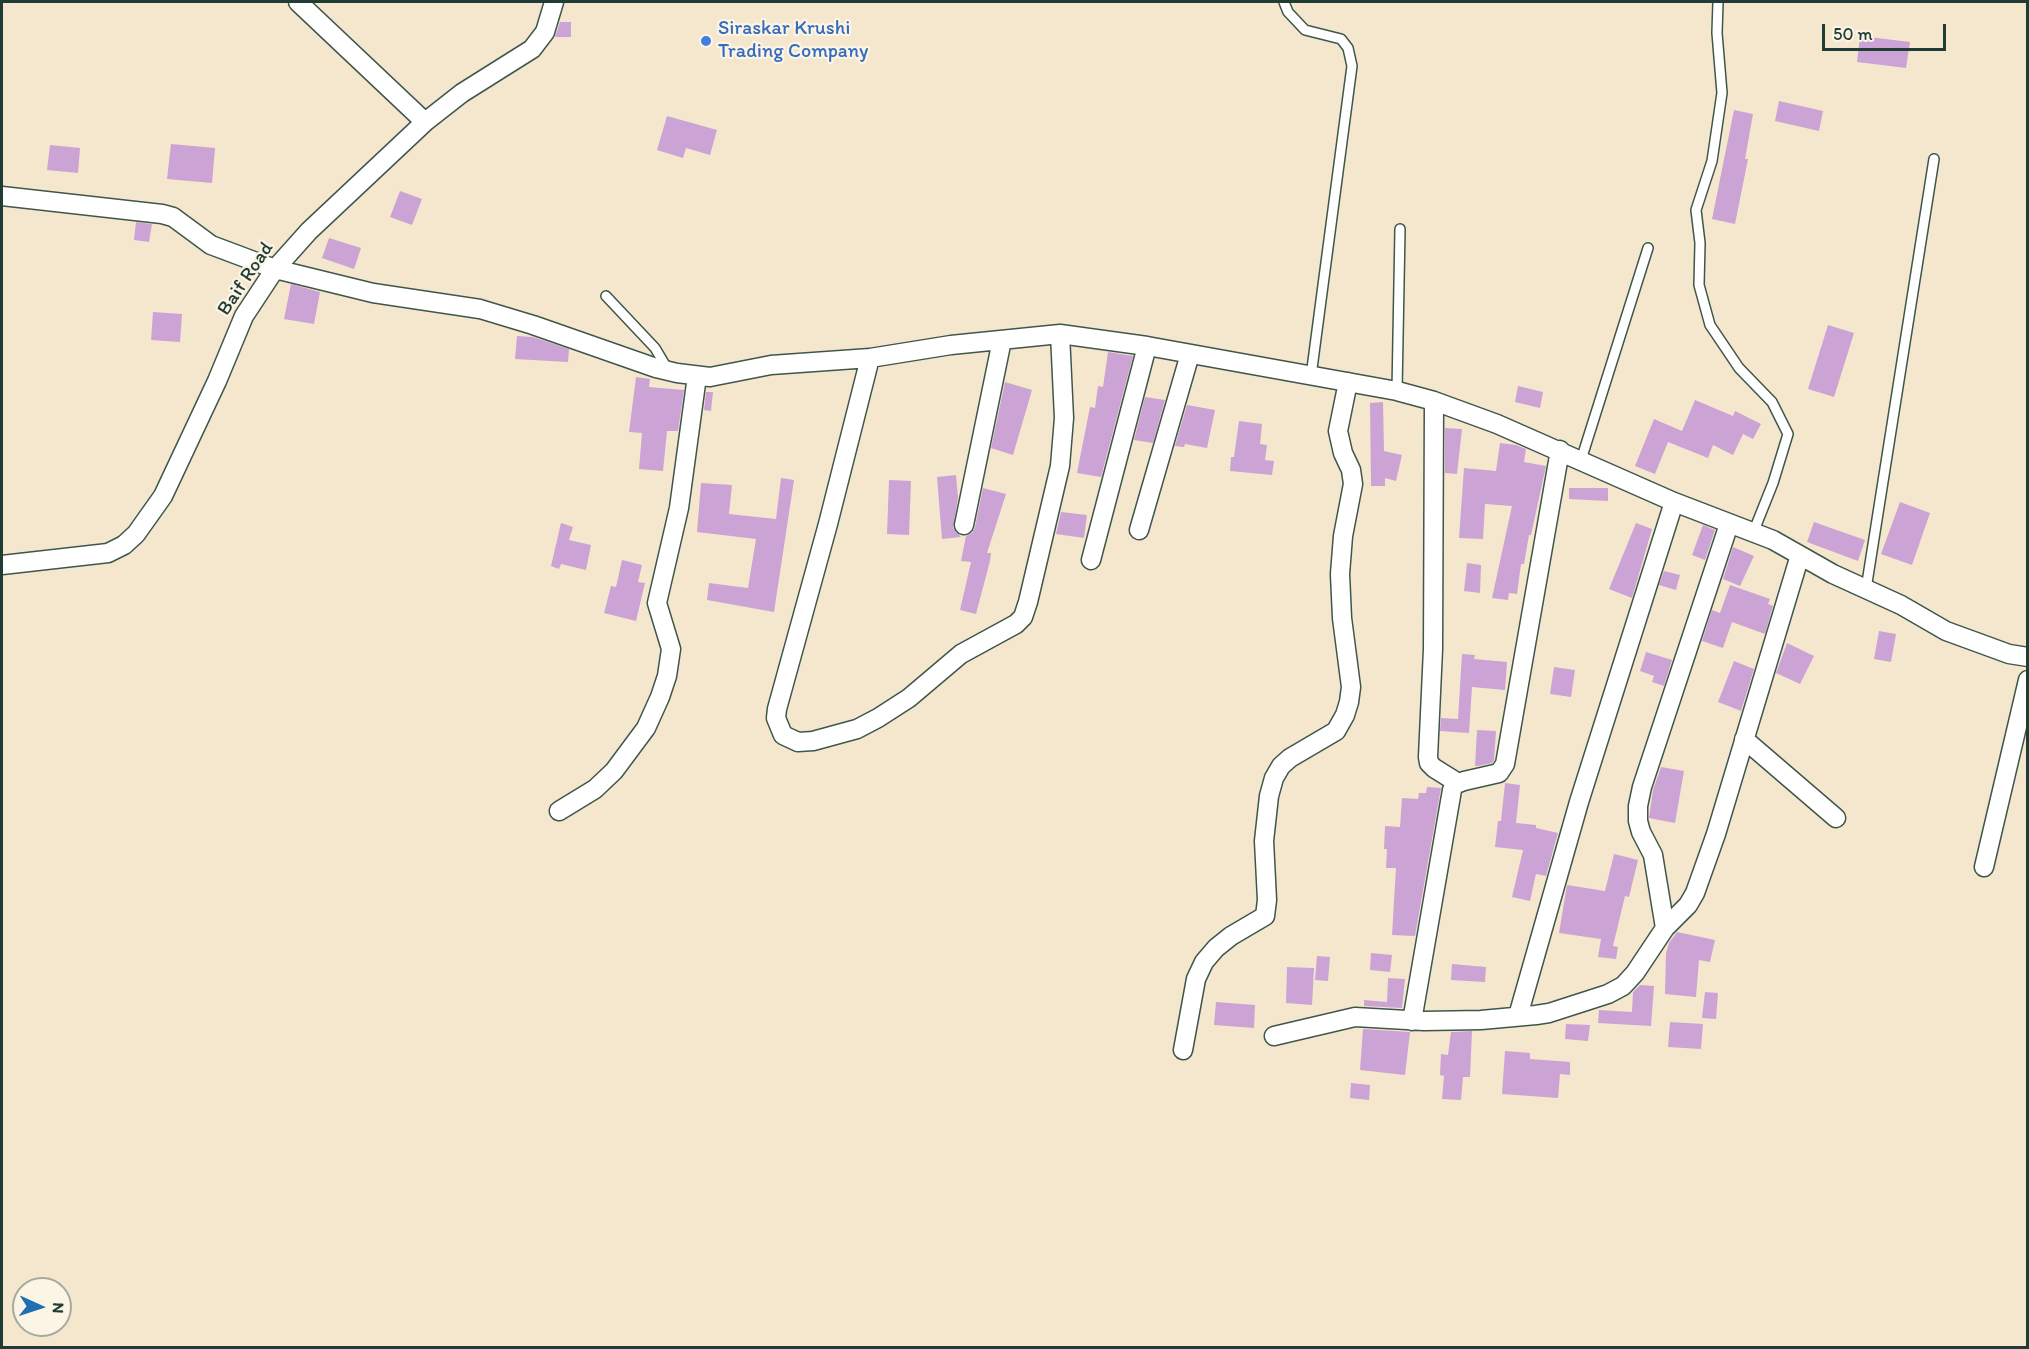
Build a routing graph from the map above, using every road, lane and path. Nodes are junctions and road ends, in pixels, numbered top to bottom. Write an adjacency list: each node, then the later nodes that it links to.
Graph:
1 (298, 2): 5 (street)
2 (554, 2): 5 (street, Baif Road)
3 (1284, 2): 19 (lane)
4 (1718, 2): 29 (lane)
5 (425, 122): 10 (street, Baif Road)
6 (1934, 159): 33 (lane)
7 (2, 196): 10 (street)
8 (1400, 229): 21 (lane)
9 (1648, 248): 24 (lane)
10 (275, 269): 17 (street); 32 (street, Baif Road)
11 (606, 296): 17 (lane)
12 (1060, 334): 13 (street); 14 (street); 16 (street)
13 (1002, 340): 16 (street); 27 (street)
14 (1147, 346): 15 (street); 31 (street)
15 (1190, 354): 19 (street); 28 (street)
16 (870, 358): 18 (street)
17 (669, 372): 18 (street)
18 (697, 376): 38 (street)
19 (1311, 376): 20 (street)
20 (1348, 382): 21 (street); 45 (street)
21 (1397, 391): 22 (street)
22 (1434, 401): 23 (street); 37 (street)
23 (1560, 450): 24 (street); 37 (street)
24 (1581, 460): 25 (street)
25 (1674, 502): 26 (street); 42 (street)
26 (1729, 524): 29 (street); 41 (street)
27 (964, 525)
28 (1139, 530)
29 (1753, 533): 30 (street)
30 (1800, 555): 33 (street); 36 (street)
31 (1091, 560)
32 (2, 565)
33 (1866, 589): 34 (street)
34 (2028, 657)
35 (2028, 680): 40 (street)
36 (1744, 739): 39 (street); 41 (street)
37 (1458, 783): 43 (street)
38 (559, 811)
39 (1836, 818)
40 (1984, 867)
41 (1665, 928): 42 (street)
42 (1518, 1016): 43 (street)
43 (1412, 1021): 44 (street)
44 (1274, 1036)
45 (1183, 1050)

